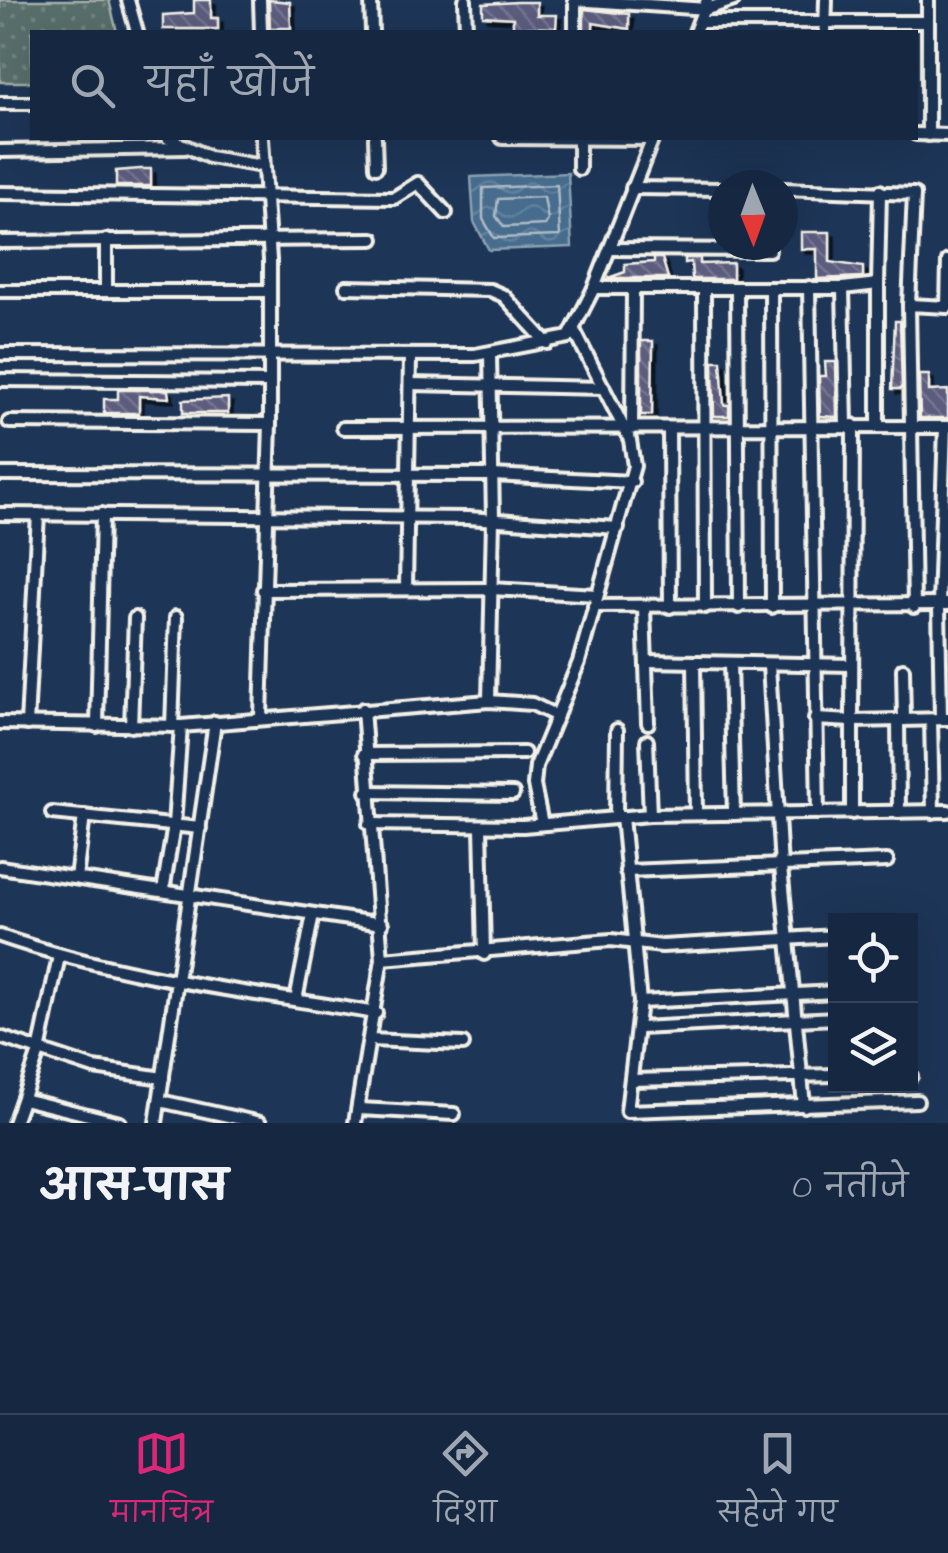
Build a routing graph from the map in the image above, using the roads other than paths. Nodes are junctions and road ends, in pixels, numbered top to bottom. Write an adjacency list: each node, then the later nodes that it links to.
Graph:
1 (128, 0): 2 (street); 14 (street)
2 (138, 0)
3 (260, 0): 15 (street)
4 (371, 0): 16 (street)
5 (465, 0): 17 (street)
6 (575, 0): 10 (street); 18 (street)
7 (734, 0): 10 (street)
8 (826, 0): 13 (street)
9 (928, 0): 11 (street)
10 (707, 4): 12 (street)
11 (928, 22): 13 (street); 19 (street)
12 (698, 27): 13 (street)
13 (825, 27)
14 (136, 30)
15 (261, 30)
16 (372, 30)
17 (466, 30)
18 (575, 30)
19 (922, 61): 20 (street)
20 (922, 99): 23 (street)
21 (30, 103): 22 (street)
22 (0, 104)
23 (922, 135): 24 (street)
24 (948, 135)
25 (171, 140): 30 (street)
26 (262, 140): 32 (street)
27 (374, 140): 33 (street)
28 (579, 140): 34 (street)
29 (651, 140): 35 (street)
30 (185, 148): 31 (street); 32 (street)
31 (0, 151)
32 (262, 159): 40 (street)
33 (376, 167)
34 (579, 169)
35 (632, 188): 36 (street); 46 (street)
36 (708, 189)
37 (798, 189): 38 (street)
38 (880, 191): 49 (street); 61 (street)
39 (0, 194): 40 (street)
40 (266, 197): 41 (street); 44 (street)
41 (446, 213)
42 (373, 239): 44 (street)
43 (106, 240): 44 (street); 45 (street); 58 (street)
44 (270, 240): 60 (street)
45 (0, 242)
46 (610, 249): 47 (street); 52 (street)
47 (708, 250)
48 (948, 261): 62 (street)
49 (878, 284): 57 (street); 77 (street)
50 (346, 287): 64 (street)
51 (809, 287): 56 (street); 57 (street); 79 (street)
52 (594, 288): 53 (street); 63 (street)
53 (633, 288): 54 (street); 88 (street)
54 (704, 288): 55 (street); 86 (street)
55 (737, 288): 56 (street); 87 (street)
56 (771, 288): 80 (street)
57 (843, 288): 76 (street)
58 (106, 290): 59 (street); 60 (street)
59 (0, 291)
60 (270, 291): 68 (street)
61 (909, 305): 62 (street); 78 (street)
62 (948, 307)
63 (572, 335): 64 (street); 73 (street)
64 (549, 343): 66 (street)
65 (0, 354): 68 (street)
66 (490, 354): 67 (street); 72 (street)
67 (410, 357): 68 (street); 71 (street)
68 (270, 358): 70 (street)
69 (0, 380): 70 (street)
70 (268, 382): 75 (street)
71 (410, 384): 72 (street); 83 (street)
72 (491, 386): 73 (street); 84 (street)
73 (596, 388): 88 (street)
74 (9, 422): 75 (street)
75 (270, 424): 92 (street)
76 (849, 425): 77 (street); 79 (street); 113 (street)
77 (878, 425): 78 (street)
78 (912, 425): 81 (street); 111 (street)
79 (811, 426): 80 (street); 110 (street)
80 (771, 427): 87 (street); 109 (street)
81 (947, 427): 105 (street)
82 (343, 428): 83 (street)
83 (408, 428): 84 (street); 91 (street)
84 (492, 428): 88 (street); 90 (street)
85 (669, 428): 86 (street); 88 (street); 106 (street)
86 (703, 428): 87 (street); 107 (street)
87 (740, 428): 108 (street)
88 (621, 430): 93 (street)
89 (0, 474): 92 (street)
90 (493, 474): 91 (street); 93 (street); 99 (street)
91 (408, 476): 92 (street); 98 (street)
92 (268, 478): 97 (street)
93 (629, 481): 100 (street)
94 (0, 514): 95 (street)
95 (38, 514): 96 (street); 134 (street)
96 (102, 514): 97 (street); 135 (street)
97 (264, 516): 98 (street); 103 (street)
98 (408, 518): 99 (street); 101 (street)
99 (494, 519): 100 (street); 102 (street)
100 (614, 527): 104 (street)
101 (406, 588): 102 (street); 103 (street)
102 (492, 588): 104 (street); 123 (street)
103 (263, 590): 126 (street)
104 (595, 599): 112 (street); 125 (street)
105 (943, 605): 111 (street); 127 (street)
106 (670, 607): 107 (street); 112 (street)
107 (706, 607): 108 (street)
108 (739, 607): 109 (street)
109 (772, 607): 110 (street)
110 (814, 607): 113 (street); 121 (street)
111 (914, 607): 113 (street)
112 (644, 608): 116 (street)
113 (851, 608): 120 (street)
114 (176, 617): 137 (street)
115 (135, 618): 136 (street)
116 (646, 661): 117 (street); 132 (street)
117 (694, 662): 118 (street); 149 (street)
118 (730, 664): 119 (street); 150 (street)
119 (769, 664): 121 (street); 151 (street)
120 (851, 665): 121 (street); 130 (street)
121 (814, 666): 128 (street)
122 (903, 668): 129 (street)
123 (489, 701): 124 (street); 125 (street)
124 (363, 708): 126 (street); 141 (street)
125 (551, 713): 157 (street)
126 (261, 717): 131 (street)
127 (940, 719): 129 (street); 146 (street)
128 (815, 720): 130 (street); 148 (street)
129 (901, 720): 130 (street); 145 (street)
130 (852, 721): 152 (street)
131 (215, 722): 137 (street); 160 (street)
132 (648, 723)
133 (0, 724): 134 (street)
134 (26, 724): 135 (street)
135 (97, 726): 136 (street)
136 (132, 726): 137 (street)
137 (177, 726): 158 (street)
138 (617, 730): 155 (street)
139 (647, 741): 153 (street)
140 (524, 752): 141 (street)
141 (364, 754): 142 (street)
142 (366, 792): 143 (street); 156 (street)
143 (514, 794)
144 (948, 811): 146 (street)
145 (900, 812): 146 (street); 152 (street)
146 (933, 812)
147 (52, 813): 154 (street)
148 (818, 813): 151 (street); 152 (street)
149 (696, 814): 150 (street); 153 (street)
150 (734, 814): 151 (street)
151 (777, 814): 163 (street)
152 (852, 814)
153 (650, 815): 155 (street)
154 (84, 816): 158 (street); 165 (street)
155 (619, 817): 157 (street); 164 (street)
156 (369, 824): 159 (street); 169 (street)
157 (540, 824): 159 (street)
158 (174, 826): 160 (street); 166 (street)
159 (482, 826): 174 (street)
160 (200, 828): 167 (street)
161 (887, 860): 163 (street)
162 (0, 867): 165 (street)
163 (781, 867): 164 (street); 172 (street)
164 (626, 871): 173 (street)
165 (76, 878): 166 (street)
166 (163, 891): 167 (street)
167 (190, 895): 168 (street); 177 (street)
168 (313, 914): 169 (street); 180 (street)
169 (382, 924): 176 (street)
170 (0, 936): 175 (street)
171 (828, 936): 172 (street)
172 (787, 937): 173 (street); 179 (street)
173 (634, 946): 174 (street); 181 (street)
174 (484, 954): 176 (street)
175 (59, 956): 177 (street); 189 (street)
176 (382, 959): 182 (street)
177 (179, 983): 180 (street); 192 (street)
178 (828, 992): 179 (street)
179 (793, 993): 181 (street); 184 (street)
180 (296, 1000): 182 (street)
181 (640, 1002): 185 (street)
182 (376, 1014): 187 (street)
183 (828, 1018): 184 (street)
184 (797, 1020): 185 (street); 191 (street)
185 (640, 1028): 193 (street)
186 (0, 1037): 189 (street)
187 (370, 1040): 188 (street); 198 (street)
188 (463, 1044)
189 (40, 1052): 192 (street); 194 (street)
190 (828, 1075): 191 (street)
191 (802, 1077): 193 (street); 197 (street)
192 (164, 1078): 195 (street)
193 (632, 1080): 197 (street)
194 (23, 1099): 200 (street); 201 (street)
195 (160, 1101): 202 (street); 203 (street)
196 (917, 1101): 197 (street)
197 (804, 1106)
198 (359, 1109): 199 (street); 204 (street)
199 (454, 1114)
200 (14, 1123)
201 (120, 1123)
202 (156, 1123)
203 (260, 1123)
204 (355, 1123)

